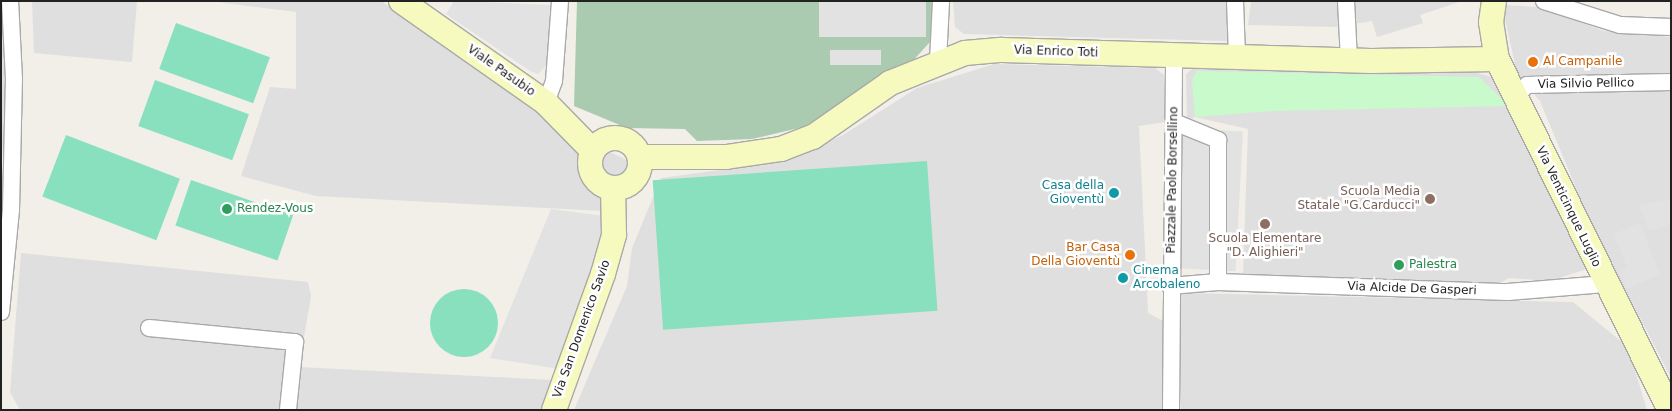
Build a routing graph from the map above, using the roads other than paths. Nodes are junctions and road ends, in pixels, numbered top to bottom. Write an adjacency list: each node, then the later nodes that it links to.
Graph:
1 (10, 1): 22 (street)
2 (401, 1): 17 (street, Viale Pasubio)
3 (560, 1): 17 (street)
4 (940, 1): 13 (street)
5 (1235, 1): 11 (street)
6 (1346, 1): 14 (street)
7 (1494, 1): 12 (street, Via Venticinque Luglio)
8 (1544, 1): 9 (street)
9 (1671, 27)
10 (1174, 56): 11 (street, Via Enrico Toti); 13 (street, Via Enrico Toti); 18 (street, Piazzale Paolo Borsellino)
11 (1237, 56): 14 (street, Via Enrico Toti)
12 (1497, 59): 14 (street, Via Enrico Toti); 16 (street, Via Venticinque Luglio)
13 (938, 61): 20 (street, Via Enrico Toti)
14 (1349, 61)
15 (1666, 83): 16 (street, Via Silvio Pellico)
16 (1515, 97): 24 (street, Via Venticinque Luglio)
17 (546, 103): 19 (street, Viale Pasubio)
18 (1174, 122): 23 (street); 25 (street, Piazzale Paolo Borsellino)
19 (593, 151): 20 (street); 21 (street)
20 (640, 157): 21 (street)
21 (613, 188): 30 (street, Via San Domenico Savio)
22 (6, 210): 26 (street)
23 (1218, 282): 24 (street, Via Alcide De Gasperi); 25 (street, Via Alcide De Gasperi)
24 (1605, 284): 28 (street, Via Venticinque Luglio)
25 (1170, 286): 31 (street, Piazzale Paolo Borsellino)
26 (1, 312)
27 (149, 328): 29 (street)
28 (1667, 406)
29 (288, 410)
30 (554, 410)
31 (1171, 410)

